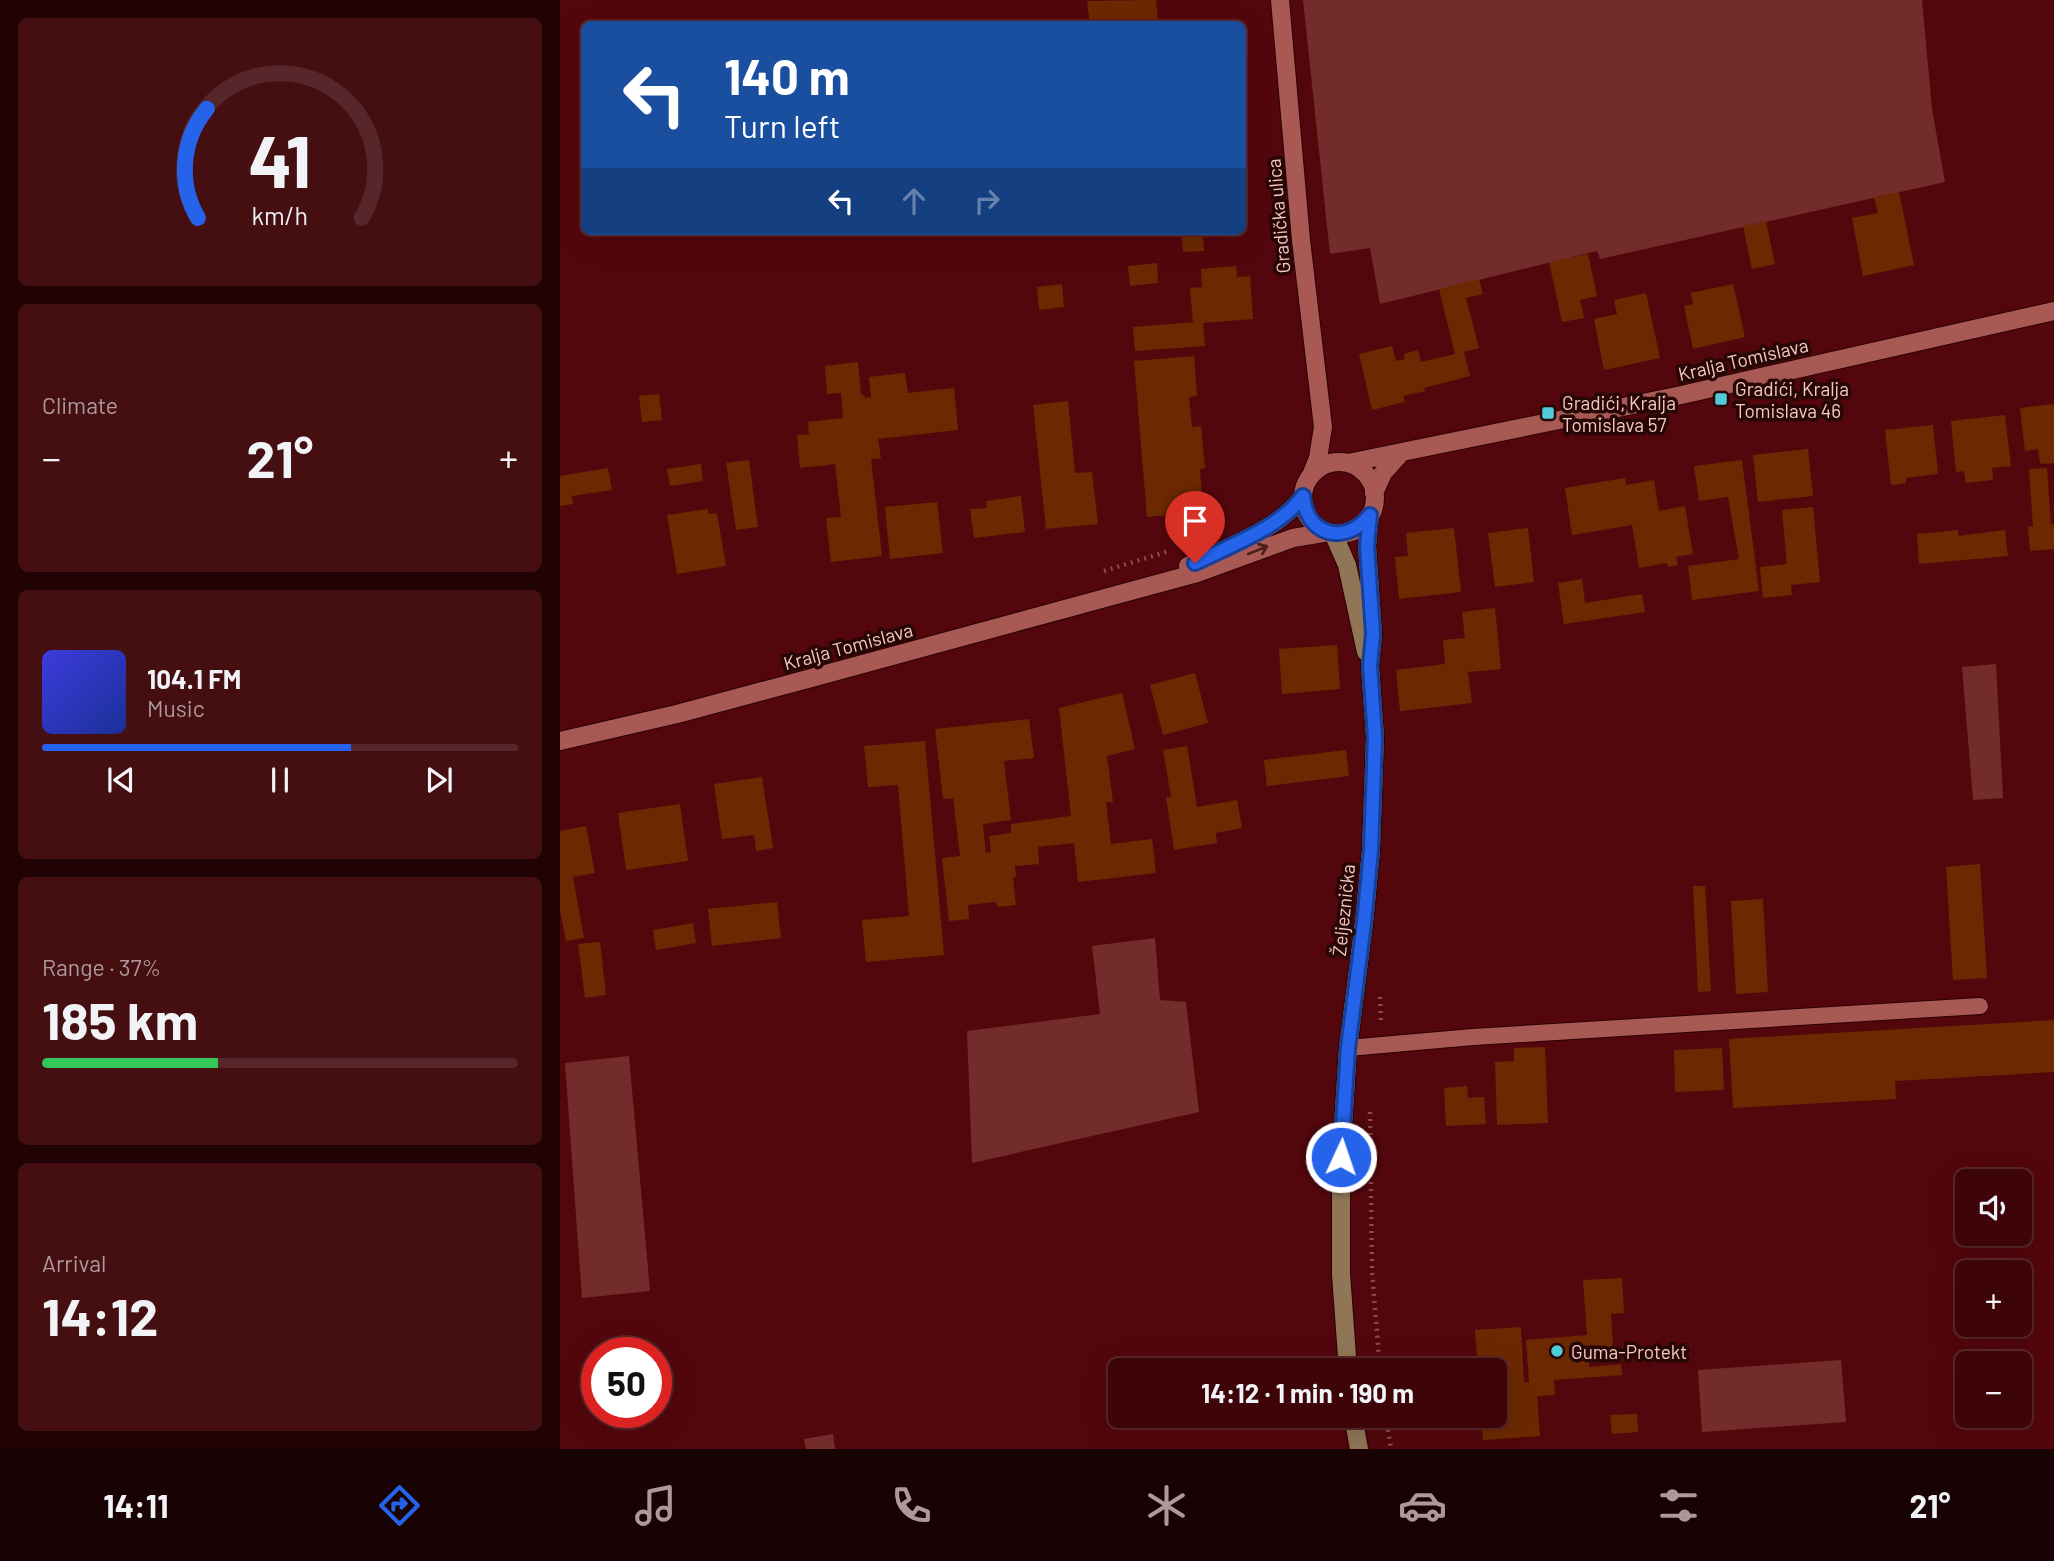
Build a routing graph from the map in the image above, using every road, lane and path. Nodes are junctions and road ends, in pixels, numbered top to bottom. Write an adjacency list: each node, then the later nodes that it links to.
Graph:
1 (1280, 0): 3 (street, Gradička ulica)
2 (2054, 311): 4 (street, Kralja Tomislava)
3 (1323, 427): 5 (street, Gradička ulica); 6 (street, Gradička ulica)
4 (1400, 454): 5 (street, Kralja Tomislava); 7 (street)
5 (1348, 463): 6 (street); 7 (street)
6 (1312, 473): 8 (street)
7 (1374, 493): 9 (street)
8 (1303, 496): 10 (street); 13 (street, Kralja Tomislava)
9 (1370, 515): 10 (street); 14 (main road, Željeznička)
10 (1331, 533): 13 (street, Kralja Tomislava, one-way to 10); 14 (main road, Željeznička)
11 (1179, 548): 12 (path)
12 (1103, 571)
13 (1146, 585): 15 (street, Kralja Tomislava)
14 (1370, 666): 17 (main road, Željeznička)
15 (560, 741)
16 (1980, 1006): 17 (lane)
17 (1348, 1048): 19 (main road, Željeznička)
18 (1370, 1108): 20 (path)
19 (1347, 1358)
20 (1379, 1358)
21 (1355, 1428): 23 (main road)
22 (1387, 1428): 24 (path)
23 (1359, 1449)
24 (1391, 1449)

